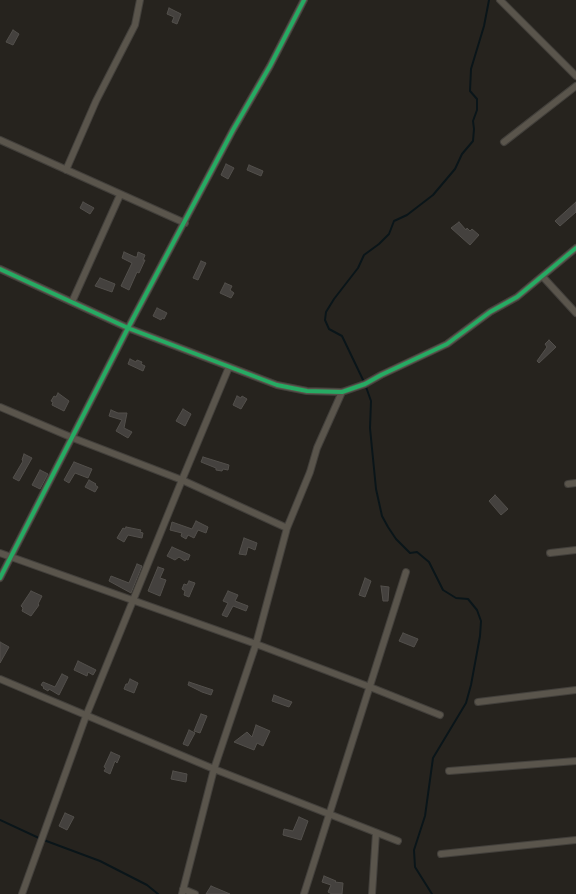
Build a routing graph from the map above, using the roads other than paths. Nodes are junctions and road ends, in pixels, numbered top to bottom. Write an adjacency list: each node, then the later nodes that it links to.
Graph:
1 (140, 0): 8 (street)
2 (304, 0): 10 (street)
3 (500, 0): 4 (street)
4 (576, 76)
5 (576, 86): 7 (street)
6 (0, 140): 8 (street)
7 (504, 142)
8 (66, 170): 9 (street)
9 (120, 195): 10 (street); 14 (street)
10 (184, 223): 16 (street)
11 (576, 248): 13 (street)
12 (0, 269): 14 (street)
13 (543, 277): 15 (street); 18 (street)
14 (72, 302): 16 (street)
15 (576, 313)
16 (128, 328): 17 (street); 20 (street)
17 (229, 367): 18 (street); 21 (street)
18 (342, 392): 24 (street)
19 (0, 407): 20 (street)
20 (73, 438): 21 (street); 28 (street)
21 (182, 480): 24 (street); 31 (street)
22 (576, 483): 23 (street)
23 (568, 484)
24 (287, 528): 32 (street)
25 (576, 550): 27 (street)
26 (0, 553): 28 (street)
27 (550, 553)
28 (11, 557): 30 (street); 31 (street)
29 (406, 572): 34 (street)
30 (0, 578)
31 (133, 601): 32 (street); 38 (street)
32 (256, 644): 34 (street); 40 (street)
33 (0, 679): 38 (street)
34 (370, 687): 37 (street); 42 (street)
35 (576, 690): 36 (street)
36 (478, 702)
37 (440, 715)
38 (86, 716): 40 (street); 48 (street)
39 (576, 761): 41 (street)
40 (214, 769): 42 (street); 47 (street)
41 (449, 771)
42 (330, 814): 43 (street); 50 (street)
43 (376, 833): 45 (street); 51 (street)
44 (576, 840): 46 (street)
45 (398, 841)
46 (441, 854)
47 (183, 891): 49 (street)
48 (22, 894)
49 (195, 894)
50 (304, 894)
51 (372, 894)

